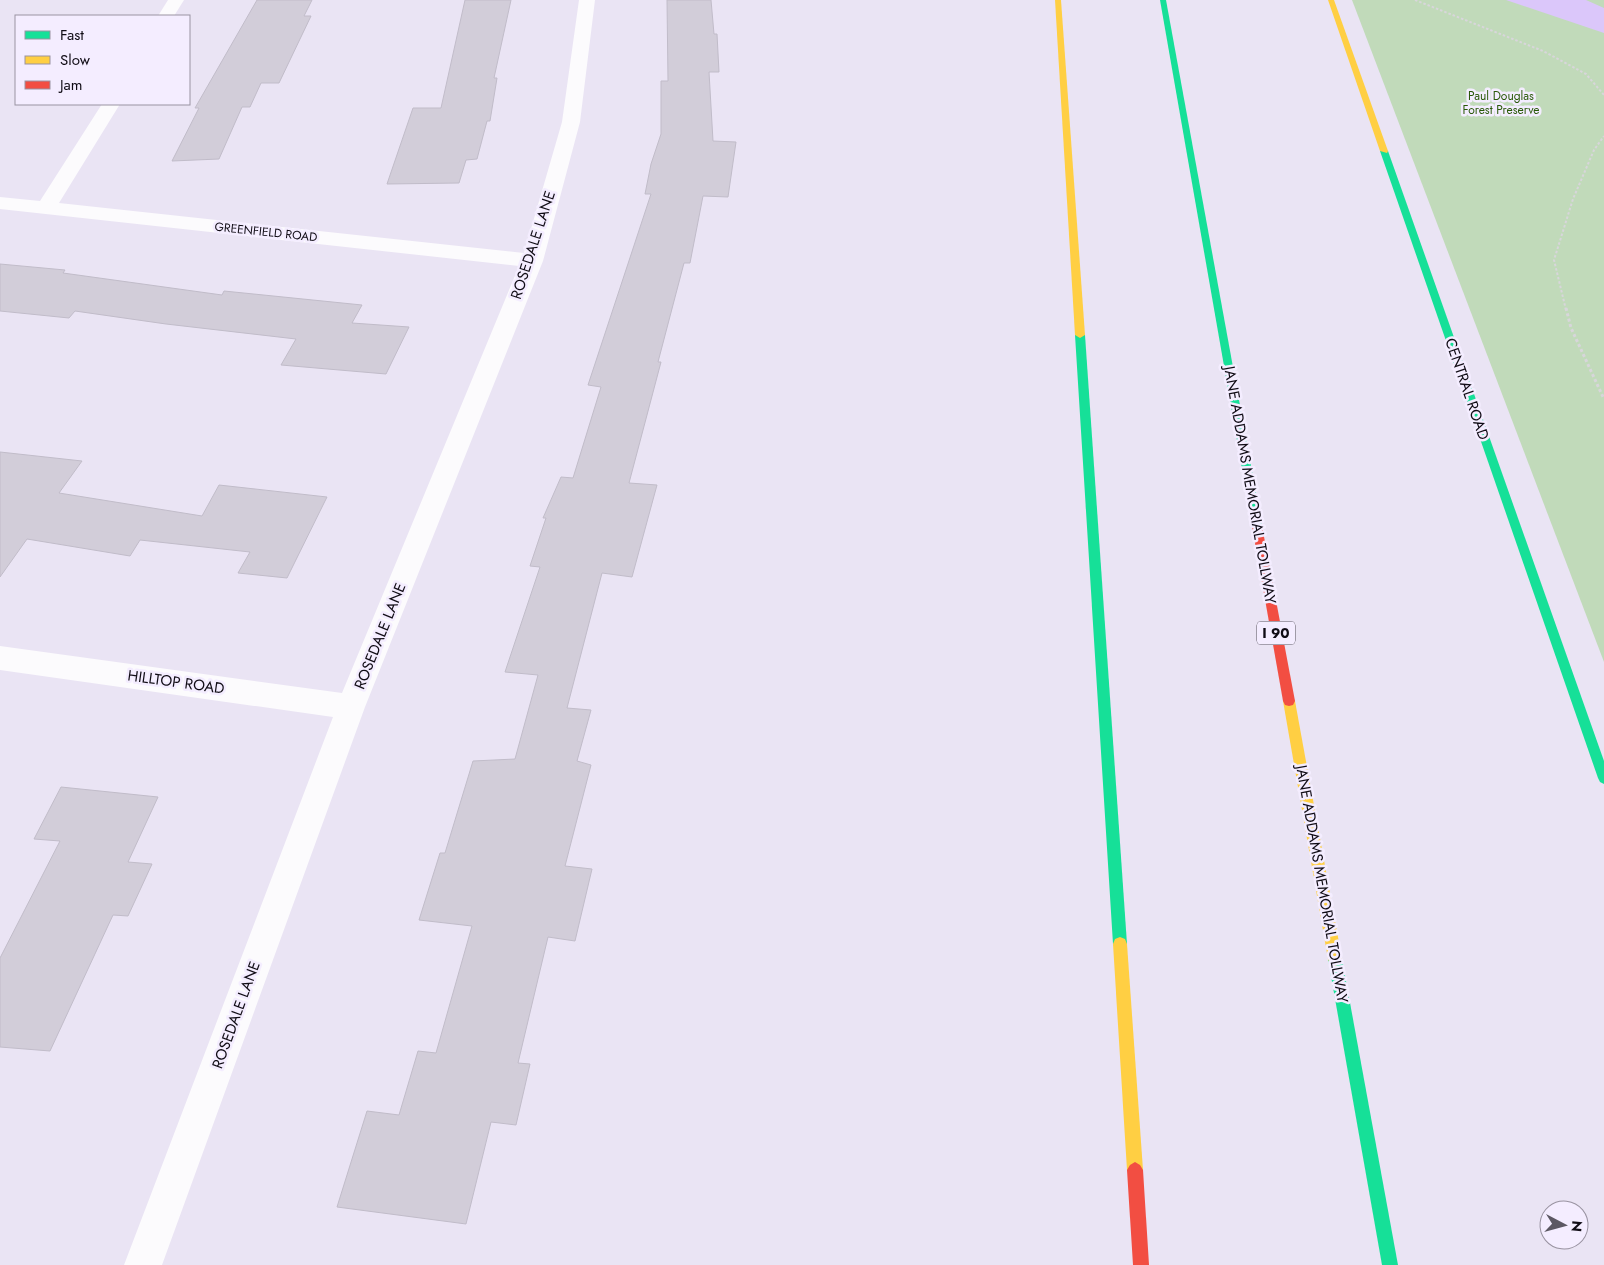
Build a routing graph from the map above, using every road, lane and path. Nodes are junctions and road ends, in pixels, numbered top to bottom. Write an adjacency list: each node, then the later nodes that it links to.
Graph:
1 (176, 0): 7 (street)
2 (587, 0): 13 (street, ROSEDALE LANE)
3 (1058, 0): 19 (main road)
4 (1163, 0): 20 (main road, JANE ADDAMS MEMORIAL TOLLWAY / I 90)
5 (1331, 0): 17 (main road, CENTRAL ROAD)
6 (1415, 0): 8 (path)
7 (167, 15)
8 (1604, 95)
9 (110, 105): 12 (street)
10 (1604, 136): 14 (path)
11 (0, 203): 12 (street, GREENFIELD ROAD)
12 (46, 208): 13 (street, GREENFIELD ROAD)
13 (532, 261): 16 (street, ROSEDALE LANE)
14 (1604, 399)
15 (0, 658): 16 (street, HILLTOP ROAD)
16 (351, 707): 18 (street, ROSEDALE LANE)
17 (1604, 778)
18 (143, 1265)
19 (1141, 1265)
20 (1390, 1265)

